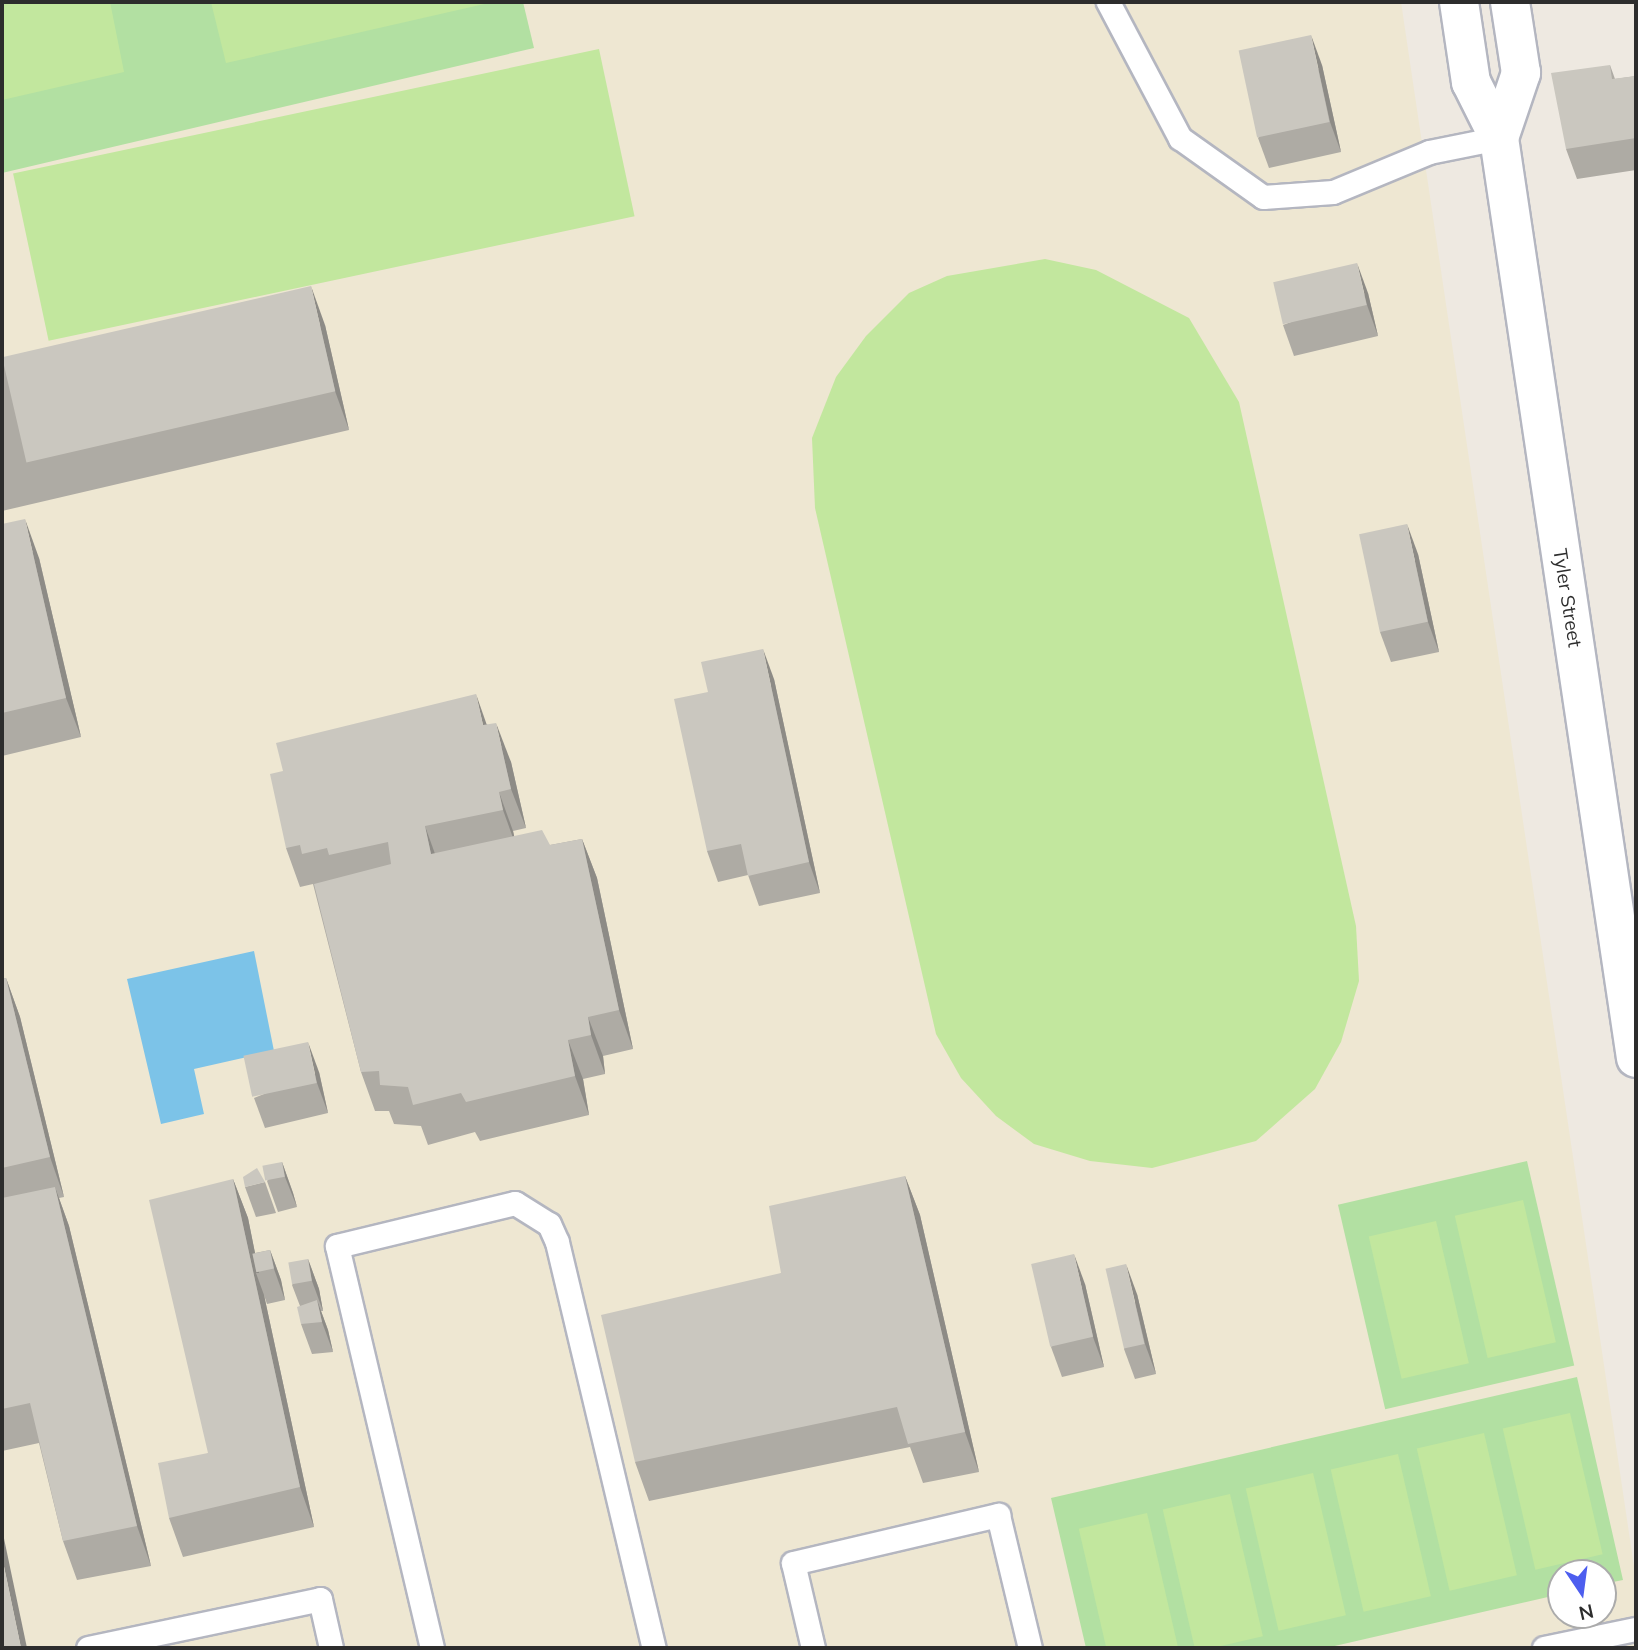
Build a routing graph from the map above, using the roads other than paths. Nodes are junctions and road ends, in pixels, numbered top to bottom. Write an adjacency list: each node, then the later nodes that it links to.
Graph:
1 (1108, 2): 4 (lane)
2 (1459, 2): 4 (main road, Tyler Street)
3 (1510, 2): 4 (main road, Tyler Street)
4 (1499, 138): 5 (main road, Tyler Street)
5 (1636, 1058)
6 (1636, 1629): 13 (lane)
7 (88, 1648): 8 (lane)
8 (331, 1648)
9 (432, 1648): 10 (lane)
10 (654, 1648)
11 (813, 1648): 12 (lane)
12 (1030, 1648)
13 (1544, 1648)

